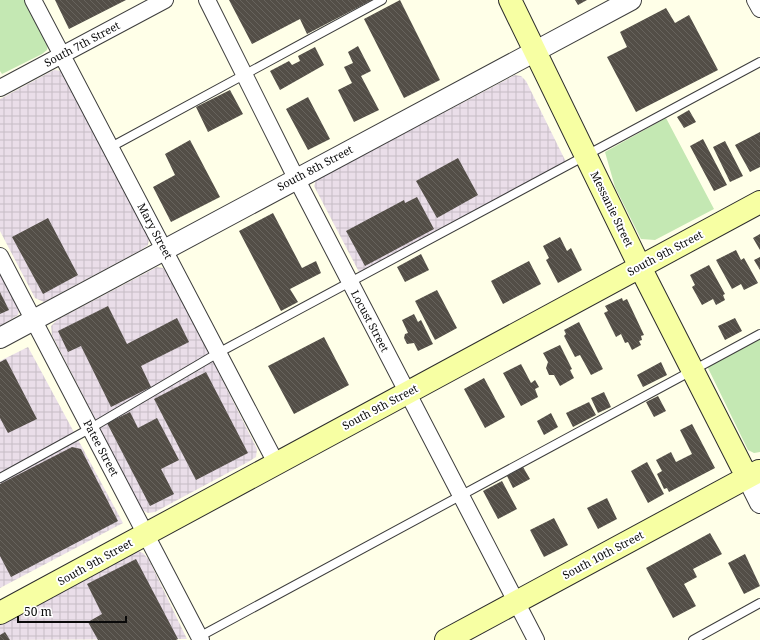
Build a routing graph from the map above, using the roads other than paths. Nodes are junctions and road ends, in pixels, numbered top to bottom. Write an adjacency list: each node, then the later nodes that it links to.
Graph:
1 (33, 0): 10 (street, Mary Street)
2 (165, 0): 10 (street, South 7th Street)
3 (207, 0): 12 (street, Locust Street)
4 (382, 0): 12 (lane)
5 (510, 0): 9 (main road, Messanie Street)
6 (631, 0): 9 (street, South 8th Street)
7 (755, 0): 8 (street)
8 (760, 9)
9 (534, 51): 15 (main road, Messanie Street); 16 (street, South 8th Street)
10 (62, 55): 13 (street, South 7th Street); 14 (street, Mary Street)
11 (760, 62): 15 (lane)
12 (244, 73): 14 (lane); 16 (street, Locust Street)
13 (1, 86)
14 (111, 147): 18 (street, Mary Street)
15 (585, 156): 20 (main road, Messanie Street); 21 (lane)
16 (296, 178): 18 (street, South 8th Street); 21 (street, Locust Street)
17 (760, 202): 20 (main road, South 9th Street)
18 (165, 250): 22 (street, South 8th Street); 25 (street, Mary Street)
19 (0, 256): 22 (street, Patee Street)
20 (640, 267): 26 (main road, Messanie Street); 27 (main road, South 9th Street)
21 (350, 283): 25 (lane); 27 (street, Locust Street)
22 (34, 320): 24 (street, South 8th Street); 28 (street, Patee Street)
23 (760, 334): 26 (lane)
24 (0, 338)
25 (218, 353): 28 (lane); 29 (street, Mary Street)
26 (692, 370): 30 (main road, Messanie Street); 32 (lane)
27 (407, 392): 29 (main road, South 9th Street); 32 (street, Locust Street)
28 (91, 428): 31 (lane); 34 (street, Patee Street)
29 (276, 463): 34 (main road, South 9th Street)
30 (753, 474): 33 (street, Messanie Street); 35 (main road, South 10th Street)
31 (0, 478)
32 (461, 495): 35 (street, Locust Street); 38 (lane)
33 (760, 503)
34 (147, 534): 37 (main road, South 9th Street); 38 (street, Patee Street)
35 (516, 602): 39 (main road, South 10th Street); 40 (street, Locust Street)
36 (760, 603): 41 (lane)
37 (0, 613)
38 (198, 639)
39 (446, 640)
40 (536, 640)
41 (693, 640)

